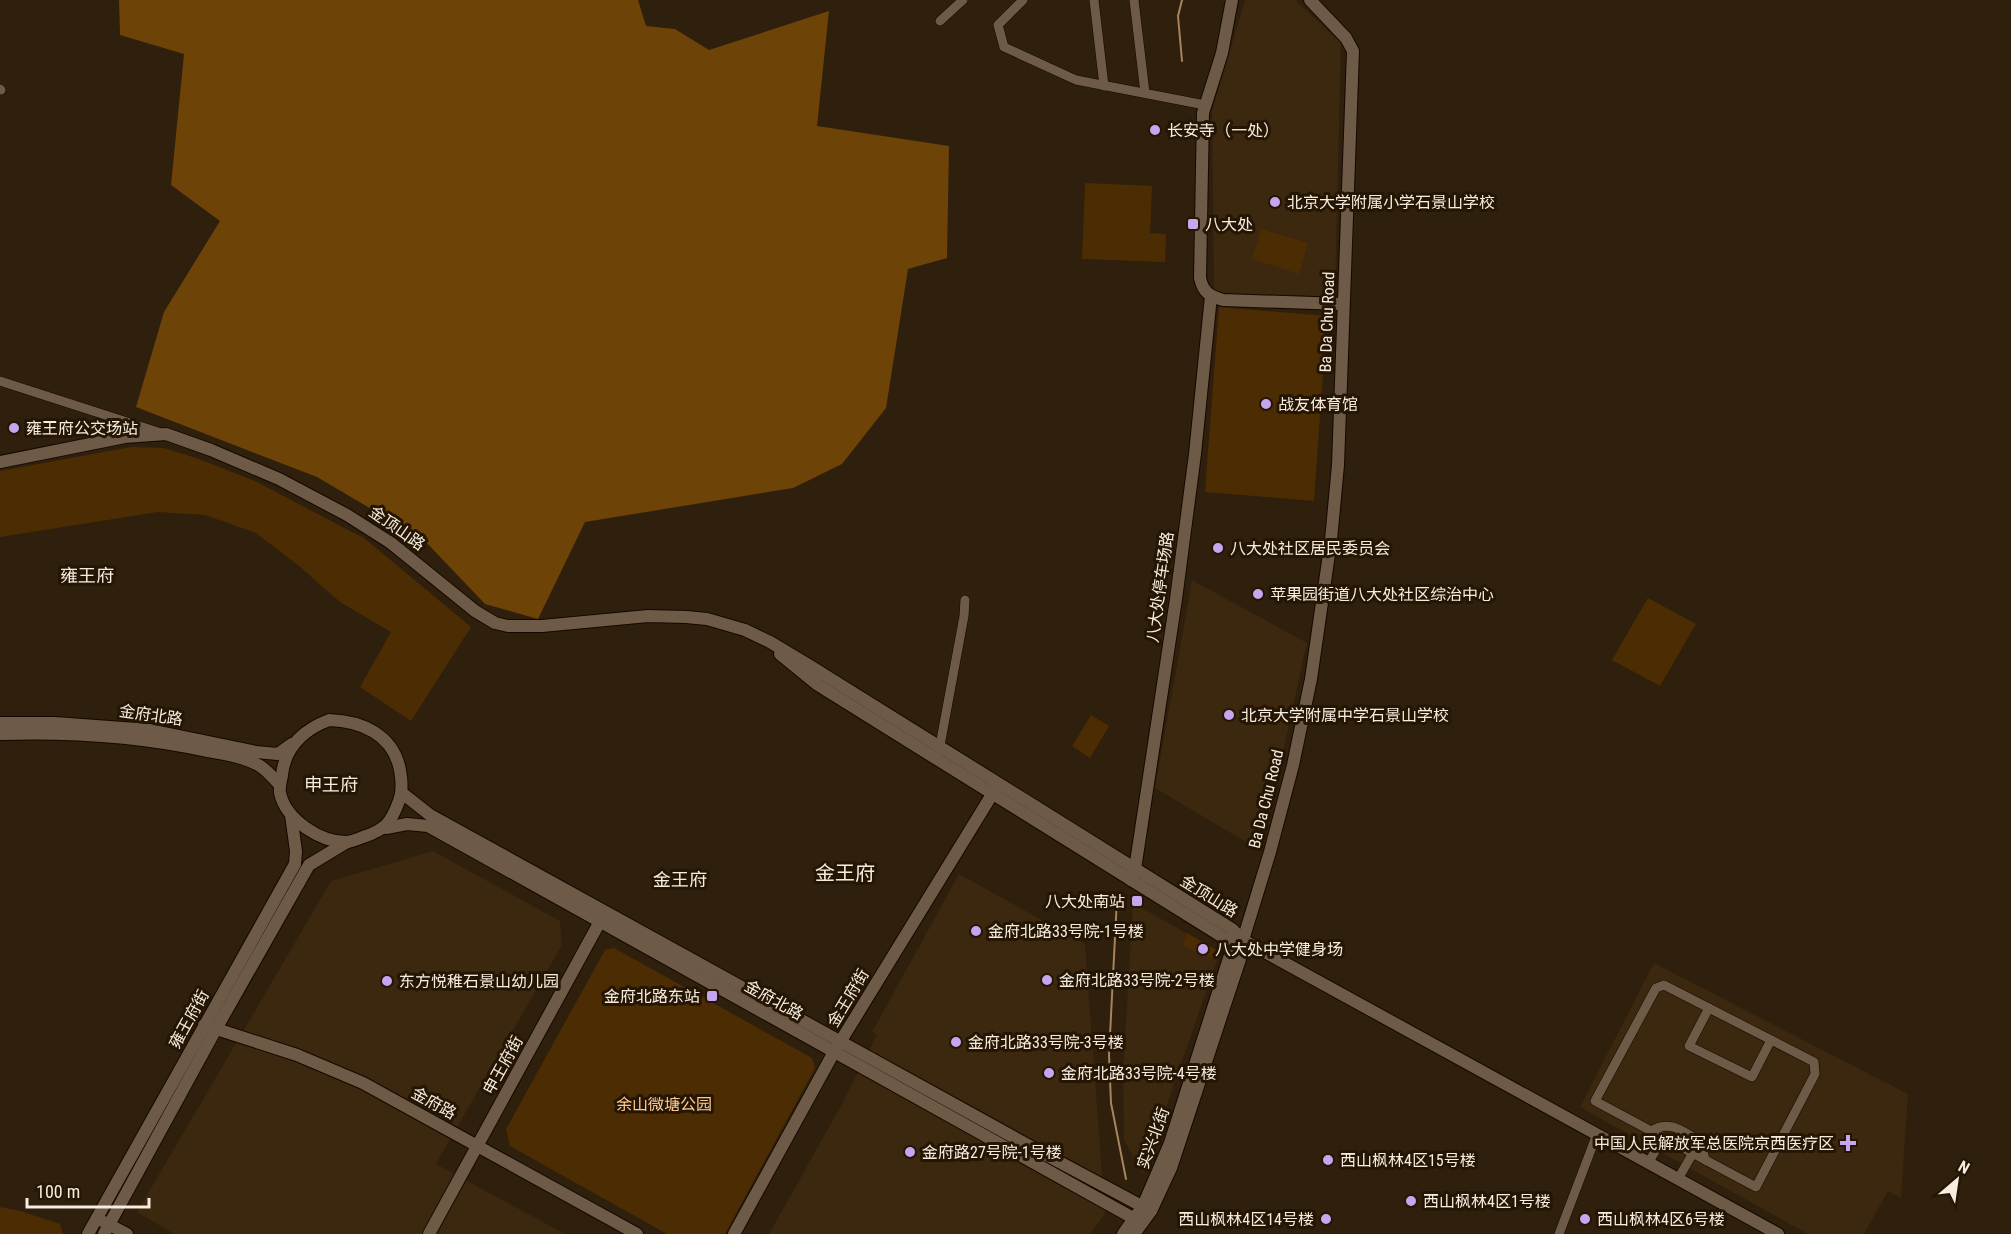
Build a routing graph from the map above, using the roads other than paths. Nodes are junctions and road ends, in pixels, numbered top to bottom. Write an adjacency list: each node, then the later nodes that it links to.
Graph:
1 (963, 0): 7 (street)
2 (1023, 0): 8 (street)
3 (1094, 0): 8 (street)
4 (1134, 0): 9 (street)
5 (1232, 0): 10 (street, 八大处停车场路)
6 (1310, 0): 12 (street, Ba Da Chu Road)
7 (940, 21)
8 (1104, 86): 9 (street)
9 (1145, 93): 10 (street)
10 (1205, 105): 11 (street, 八大处停车场路)
11 (1211, 296): 12 (street); 27 (street, 八大处停车场路)
12 (1343, 304): 29 (street, Ba Da Chu Road)
13 (0, 381): 14 (street)
14 (166, 434): 15 (street, 金顶山路); 20 (street, 金顶山路)
15 (0, 462)
16 (965, 600): 20 (street)
17 (0, 723): 19 (street, 金府北路)
18 (0, 734): 21 (street, 金府北路)
19 (293, 744): 21 (street); 23 (street)
20 (938, 754): 22 (street, 金顶山路)
21 (280, 786): 24 (street)
22 (995, 790): 27 (street, 金顶山路); 33 (street, 金王府街)
23 (402, 793): 25 (street); 28 (street, 金府北路)
24 (291, 815): 26 (street); 31 (street, 雍王府街)
25 (386, 828): 26 (street); 28 (street, 金府北路)
26 (347, 842): 31 (street, 雍王府街)
27 (1133, 875): 29 (street, 金顶山路)
28 (603, 916): 33 (street, 金府北路); 37 (street, 申王府街)
29 (1243, 940): 35 (street); 42 (street, 实兴北街)
30 (1709, 1008): 32 (street); 32 (street); 34 (street)
31 (210, 1027): 37 (street, 金府路); 43 (street, 雍王府街); 45 (street, 雍王府街)
32 (1771, 1040): 39 (street)
33 (837, 1047): 42 (street, 金府北路); 44 (street, 金府北路); 50 (street, 金王府街)
34 (1652, 1131): 36 (street); 39 (street)
35 (1597, 1134): 40 (street); 53 (street)
36 (1663, 1137): 38 (street); 40 (street)
37 (477, 1146): 48 (street, 申王府街); 49 (street, 金府路)
38 (1693, 1153): 39 (street); 41 (street)
39 (1705, 1160)
40 (1649, 1162): 41 (street)
41 (1678, 1179): 54 (street)
42 (1147, 1208): 44 (street, 实兴北街)
43 (97, 1218): 45 (street); 46 (street, 雍王府街)
44 (1138, 1221): 51 (street, 实兴北街); 52 (street, 实兴北街)
45 (107, 1229): 47 (street)
46 (88, 1234)
47 (127, 1234)
48 (429, 1234)
49 (637, 1234)
50 (734, 1234)
51 (1123, 1234)
52 (1134, 1234)
53 (1559, 1234)
54 (1778, 1234)

